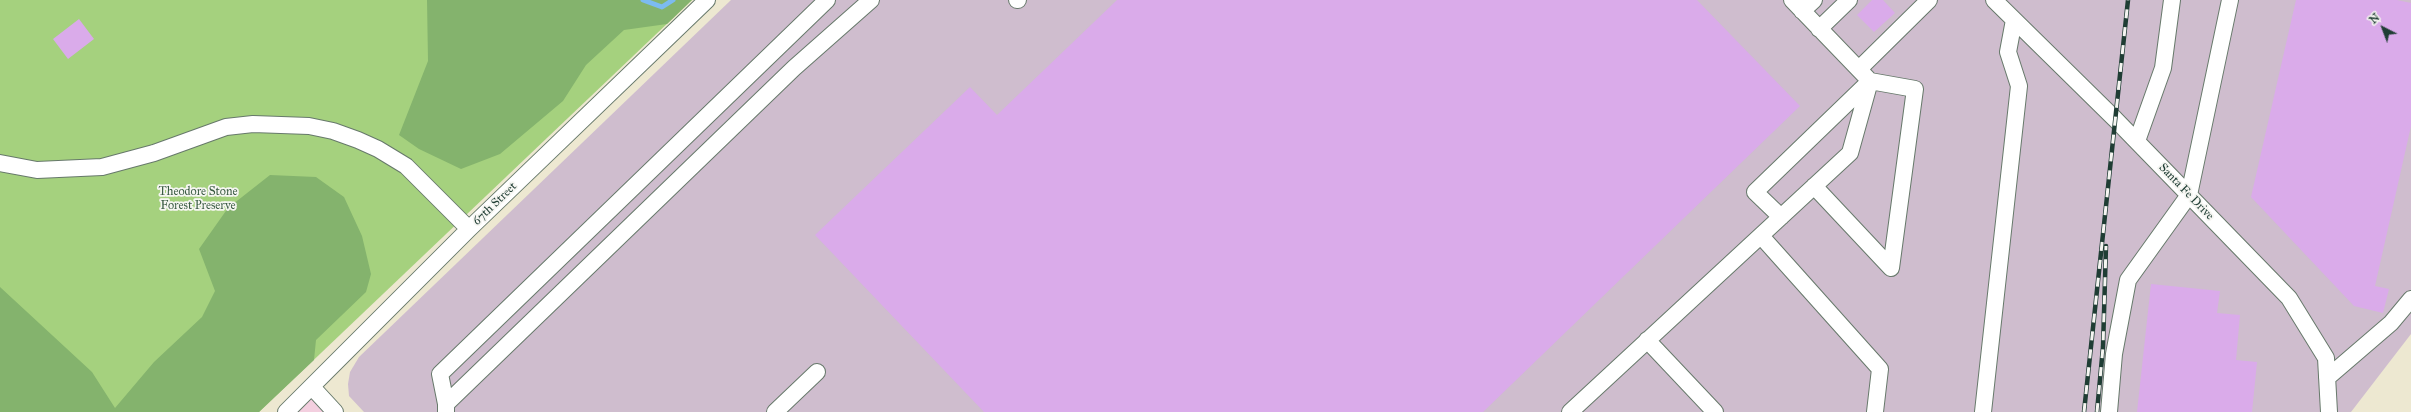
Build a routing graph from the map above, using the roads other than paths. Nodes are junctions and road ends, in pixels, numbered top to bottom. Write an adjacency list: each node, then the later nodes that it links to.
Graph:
1 (707, 0): 20 (street, 67th Street)
2 (827, 0): 14 (street)
3 (1849, 0): 11 (street)
4 (1929, 0): 12 (street)
5 (1994, 0): 10 (street, Santa Fe Drive)
6 (2172, 0): 13 (street)
7 (2230, 0): 18 (street)
8 (864, 2): 16 (street)
9 (1803, 4): 11 (street)
10 (2014, 20): 13 (street, Santa Fe Drive); 34 (street)
11 (1819, 28): 12 (street)
12 (1864, 75): 17 (street); 17 (street); 19 (street)
13 (2137, 141): 18 (street, Santa Fe Drive)
14 (677, 145): 16 (street); 27 (street)
15 (0, 163): 20 (street)
16 (694, 165): 27 (street)
17 (1814, 186): 19 (street)
18 (2189, 195): 25 (street, Santa Fe Drive); 35 (street)
19 (1781, 217): 21 (street)
20 (469, 229): 26 (street, 67th Street)
21 (1761, 236): 23 (street); 33 (street)
22 (2411, 299): 25 (street)
23 (1647, 340): 31 (street); 32 (street)
24 (817, 372): 30 (street)
25 (2327, 378): 36 (street, Santa Fe Drive)
26 (312, 387): 28 (street, 67th Street); 29 (street)
27 (446, 408)
28 (286, 412)
29 (335, 412)
30 (775, 412)
31 (1570, 412)
32 (1715, 412)
33 (1876, 412)
34 (1983, 412)
35 (2108, 412)
36 (2329, 412)

